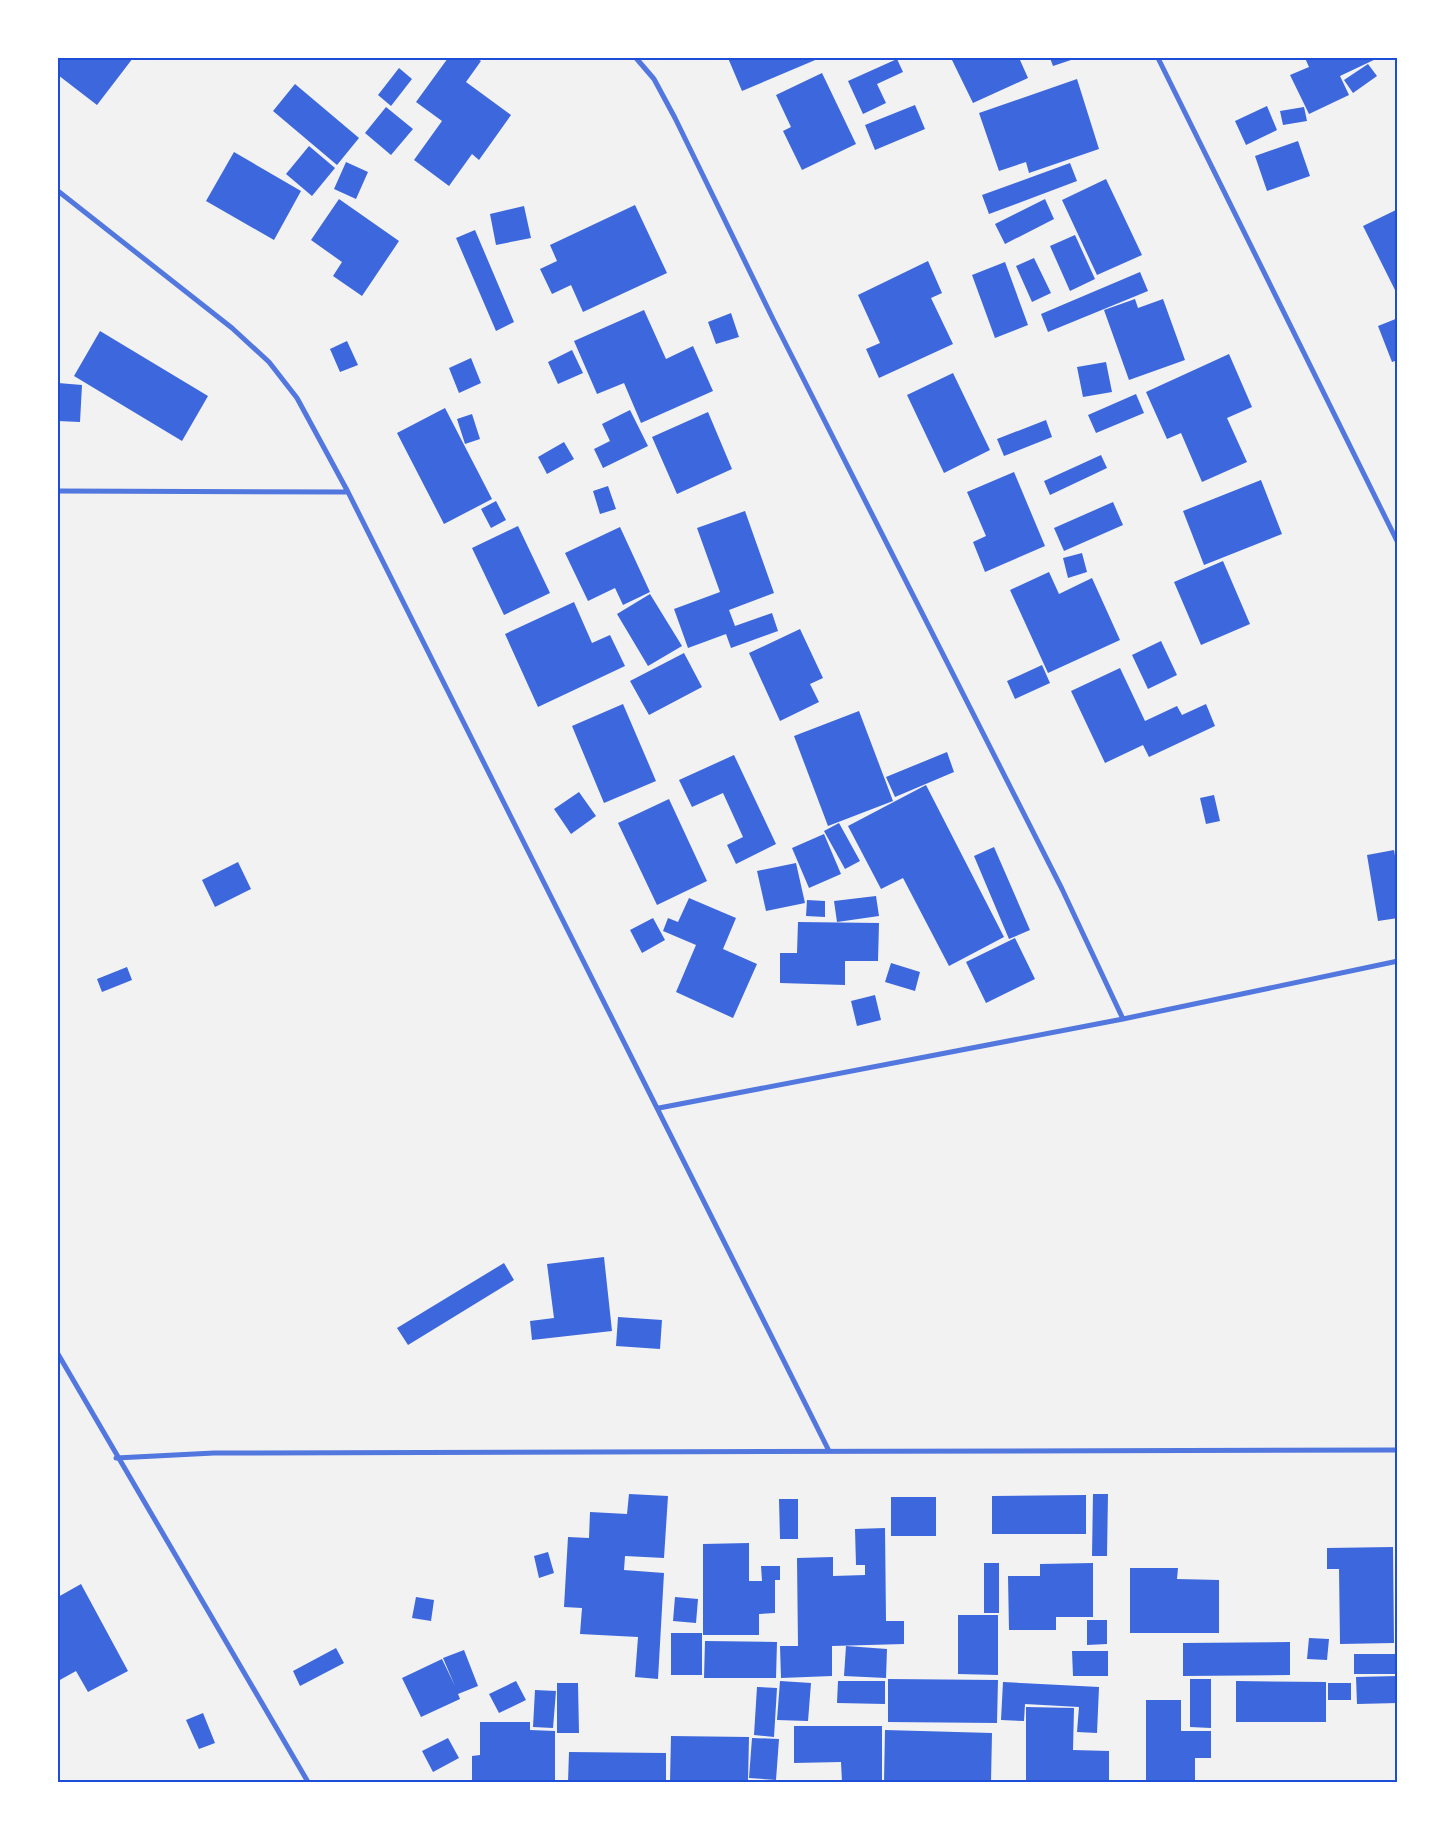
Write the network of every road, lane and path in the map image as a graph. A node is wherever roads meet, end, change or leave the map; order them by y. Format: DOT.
graph roads {
  1 [pos="636,58"];
  2 [pos="1158,58"];
  3 [pos="58,191"];
  4 [pos="58,490"];
  5 [pos="348,492"];
  6 [pos="1398,543"];
  7 [pos="1398,961"];
  8 [pos="1123,1019"];
  9 [pos="660,1108"];
  10 [pos="58,1354"];
  11 [pos="1398,1450"];
  12 [pos="830,1451"];
  13 [pos="116,1458"];
  14 [pos="308,1782"];
  1 -- 8 [label="street"];
  2 -- 6 [label="street"];
  3 -- 5 [label="street"];
  4 -- 5 [label="street"];
  5 -- 9 [label="street"];
  7 -- 8 [label="street"];
  8 -- 9 [label="street"];
  9 -- 12 [label="street"];
  10 -- 13 [label="street"];
  11 -- 12 [label="street"];
  12 -- 13 [label="street"];
  13 -- 14 [label="street"];
}
